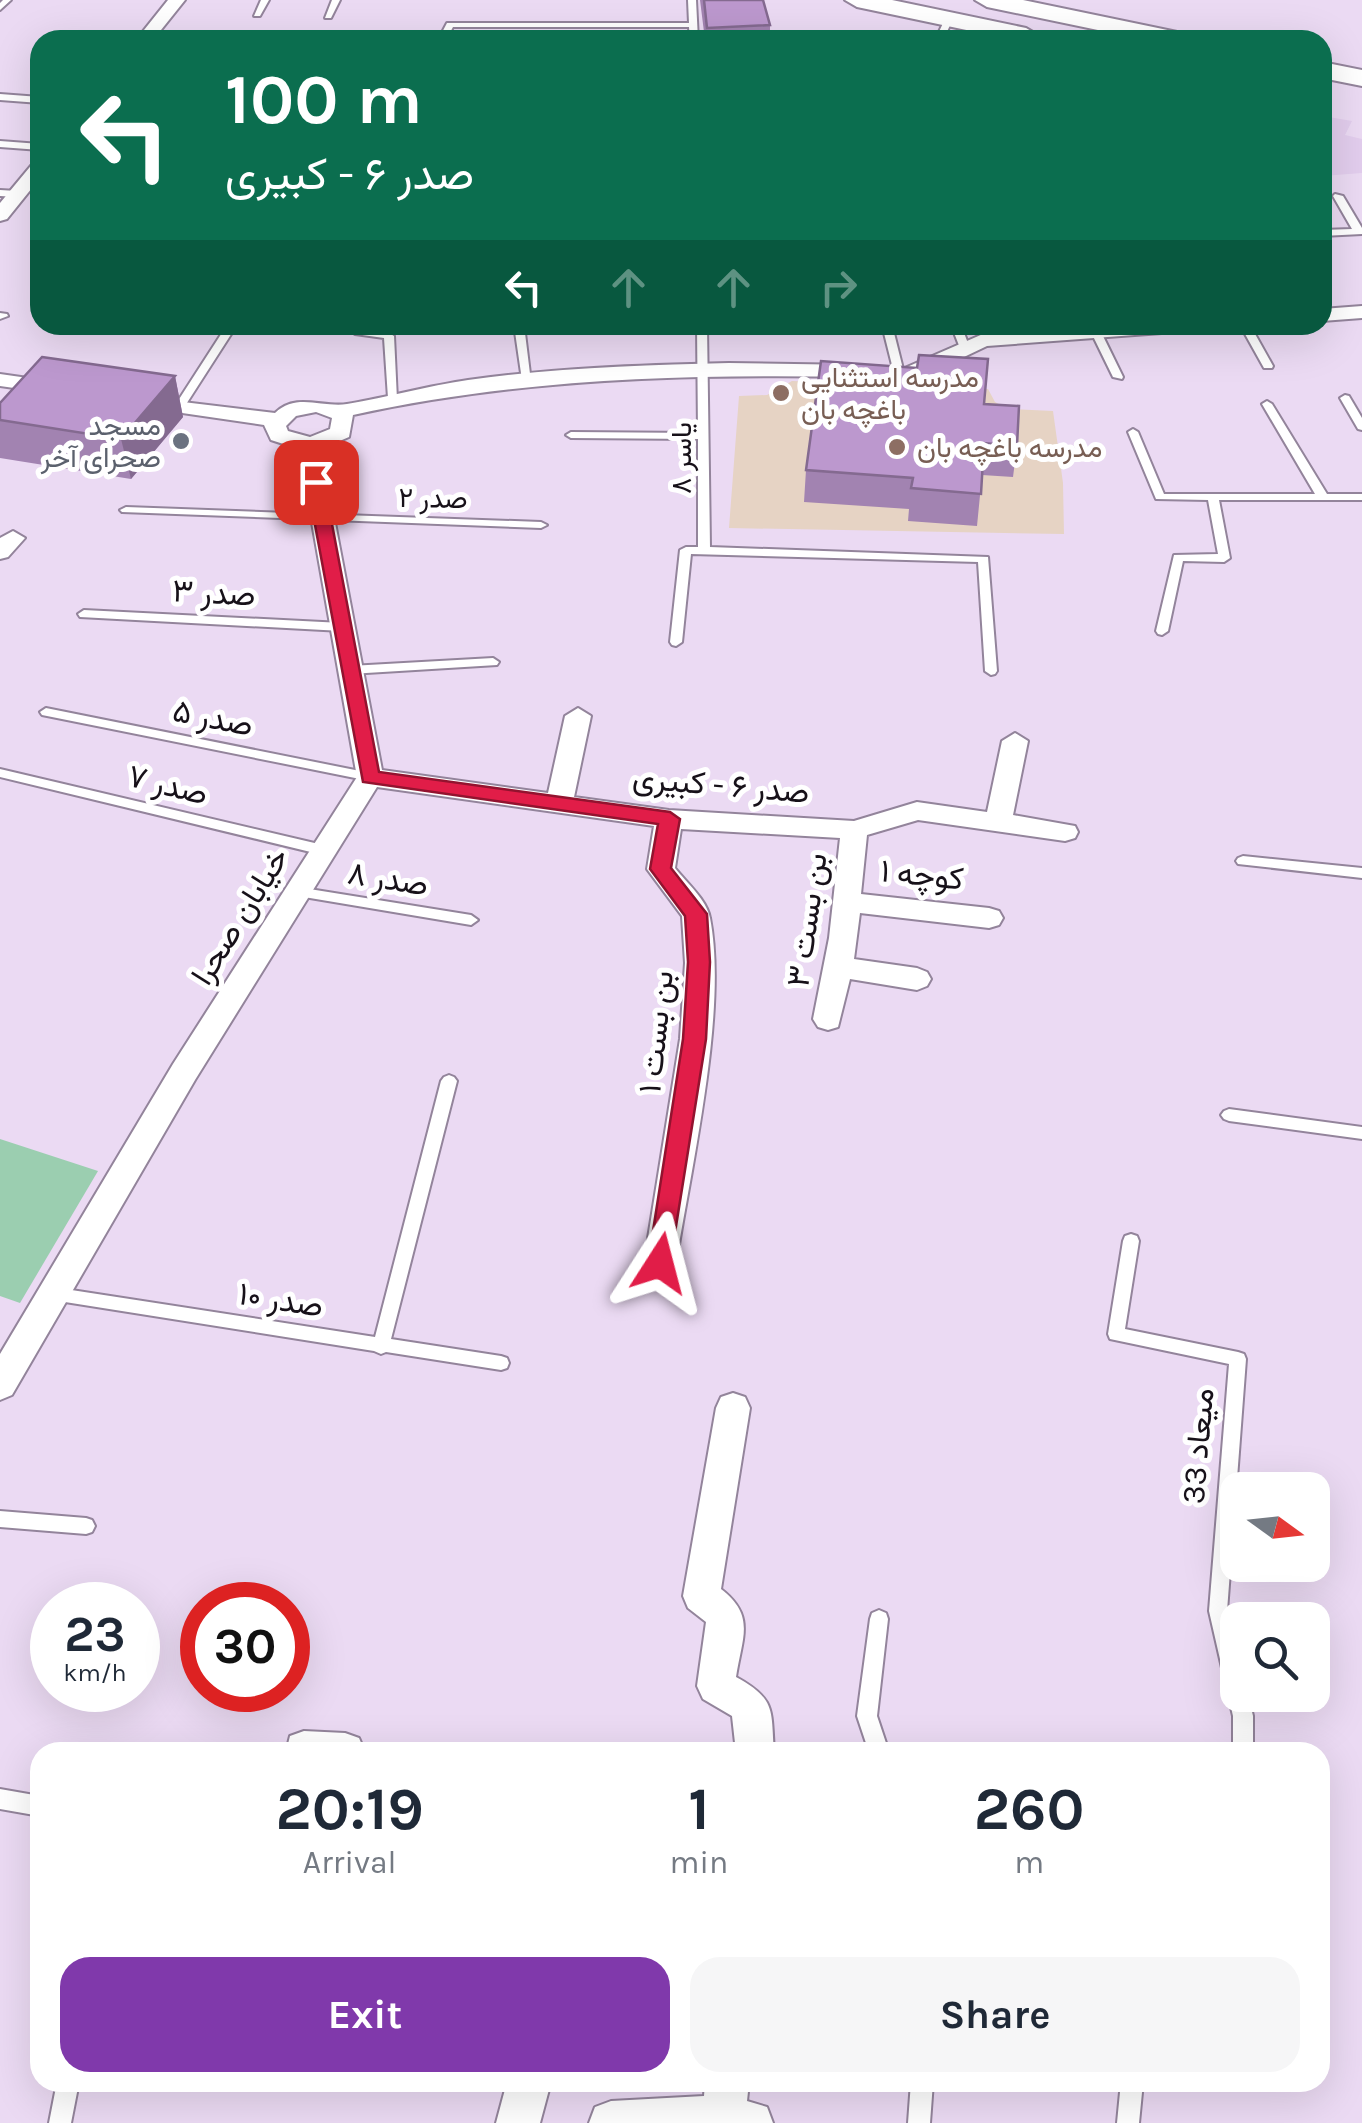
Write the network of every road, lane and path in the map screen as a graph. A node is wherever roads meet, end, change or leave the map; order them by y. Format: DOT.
graph roads {
  1 [pos="177,0"];
  2 [pos="265,0"];
  3 [pos="336,0"];
  4 [pos="692,0"];
  5 [pos="856,0"];
  6 [pos="987,0"];
  7 [pos="257,14"];
  8 [pos="328,16"];
  9 [pos="693,25"];
  10 [pos="152,30"];
  11 [pos="447,30"];
  12 [pos="693,30"];
  13 [pos="944,30"];
  14 [pos="1133,30"];
  15 [pos="1332,72"];
  16 [pos="1362,78"];
  17 [pos="0,97"];
  18 [pos="1332,98"];
  19 [pos="30,99"];
  20 [pos="1362,104"];
  21 [pos="0,144"];
  22 [pos="30,146"];
  23 [pos="25,182"];
  24 [pos="1338,196"];
  25 [pos="0,215"];
  26 [pos="1360,232"];
  27 [pos="1332,233"];
  28 [pos="1362,312"];
  29 [pos="1332,314"];
  30 [pos="226,335"];
  31 [pos="381,335"];
  32 [pos="520,335"];
  33 [pos="702,335"];
  34 [pos="889,335"];
  35 [pos="966,335"];
  36 [pos="999,335"];
  37 [pos="1097,335"];
  38 [pos="1251,335"];
  39 [pos="974,343"];
  40 [pos="704,366"];
  41 [pos="1268,366"];
  42 [pos="898,373"];
  43 [pos="1118,377"];
  44 [pos="0,380"];
  45 [pos="527,380"];
  46 [pos="85,392"];
  47 [pos="122,398"];
  48 [pos="393,398"];
  49 [pos="1345,398"];
  50 [pos="1267,404"];
  51 [pos="179,407"];
  52 [pos="339,412"];
  53 [pos="278,420"];
  54 [pos="1362,426"];
  55 [pos="1134,432"];
  56 [pos="571,435"];
  57 [pos="704,436"];
  58 [pos="309,444"];
  59 [pos="1213,497"];
  60 [pos="1323,497"];
  61 [pos="1362,497"];
  62 [pos="126,510"];
  63 [pos="323,520"];
  64 [pos="541,525"];
  65 [pos="704,550"];
  66 [pos="84,614"];
  67 [pos="342,627"];
  68 [pos="1162,631"];
  69 [pos="676,642"];
  70 [pos="493,662"];
  71 [pos="350,670"];
  72 [pos="992,671"];
  73 [pos="46,712"];
  74 [pos="578,716"];
  75 [pos="1015,741"];
  76 [pos="0,772"];
  77 [pos="370,777"];
  78 [pos="559,803"];
  79 [pos="670,819"];
  80 [pos="998,822"];
  81 [pos="854,830"];
  82 [pos="1065,832"];
  83 [pos="323,850"];
  84 [pos="1243,861"];
  85 [pos="1362,874"];
  86 [pos="297,892"];
  87 [pos="847,902"];
  88 [pos="989,918"];
  89 [pos="471,920"];
  90 [pos="836,966"];
  91 [pos="917,978"];
  92 [pos="828,1019"];
  93 [pos="449,1081"];
  94 [pos="1230,1115"];
  95 [pos="1362,1133"];
  96 [pos="1130,1241"];
  97 [pos="660,1263"];
  98 [pos="52,1294"];
  99 [pos="381,1346"];
  100 [pos="500,1363"];
  101 [pos="0,1385"];
  102 [pos="733,1408"];
  103 [pos="0,1518"];
  104 [pos="86,1526"];
  105 [pos="879,1619"];
  106 [pos="1220,1619"];
  107 [pos="1239,1712"];
  108 [pos="754,1742"];
  109 [pos="876,1742"];
  110 [pos="1242,1742"];
  111 [pos="0,1799"];
  112 [pos="30,1804"];
  113 [pos="66,2092"];
  114 [pos="526,2092"];
  115 [pos="921,2092"];
  116 [pos="1131,2092"];
  117 [pos="734,2108"];
  118 [pos="60,2123"];
  119 [pos="518,2123"];
  120 [pos="611,2123"];
  121 [pos="919,2123"];
  122 [pos="1128,2123"];
  1 -- 10 [label="street"];
  2 -- 7 [label="lane"];
  3 -- 8 [label="lane"];
  4 -- 9 [label="lane"];
  5 -- 13 [label="main road"];
  6 -- 14 [label="main road"];
  9 -- 11 [label="lane"];
  9 -- 12 [label="lane"];
  15 -- 16 [label="main road"];
  17 -- 19 [label="lane"];
  18 -- 20 [label="main road"];
  21 -- 22 [label="lane"];
  23 -- 25 [label="street"];
  24 -- 26 [label="lane"];
  26 -- 27 [label="lane"];
  28 -- 29 [label="street"];
  30 -- 51 [label="lane"];
  31 -- 48 [label="lane"];
  32 -- 45 [label="lane"];
  33 -- 40 [label="lane, یاسر ۸"];
  34 -- 42 [label="lane"];
  35 -- 39 [label="lane"];
  36 -- 39 [label="street"];
  37 -- 43 [label="lane"];
  38 -- 41 [label="lane"];
  39 -- 42 [label="street"];
  40 -- 42 [label="street"];
  40 -- 45 [label="street"];
  40 -- 57 [label="lane, یاسر ۸"];
  44 -- 46 [label="street"];
  45 -- 48 [label="street"];
  47 -- 51 [label="street"];
  48 -- 52 [label="street"];
  49 -- 54 [label="lane"];
  50 -- 60 [label="lane"];
  51 -- 53 [label="street"];
  52 -- 53 [label="street"];
  52 -- 58 [label="street"];
  53 -- 58 [label="street"];
  55 -- 59 [label="lane"];
  56 -- 57 [label="lane"];
  57 -- 65 [label="lane, یاسر ۸"];
  58 -- 63 [label="street"];
  59 -- 60 [label="lane"];
  59 -- 68 [label="lane"];
  60 -- 61 [label="lane"];
  62 -- 63 [label="lane, صدر ۲"];
  63 -- 64 [label="lane, صدر ۲"];
  63 -- 67 [label="street"];
  65 -- 69 [label="lane"];
  65 -- 72 [label="lane"];
  66 -- 67 [label="lane, صدر ۳"];
  67 -- 71 [label="street"];
  70 -- 71 [label="lane"];
  71 -- 77 [label="street"];
  73 -- 77 [label="lane, صدر ۵"];
  74 -- 78 [label="street"];
  75 -- 80 [label="street"];
  76 -- 83 [label="lane, صدر ۷"];
  77 -- 78 [label="street, صدر ۶ - کبیری"];
  77 -- 83 [label="street, خیابان صحرا"];
  78 -- 79 [label="street, صدر ۶ - کبیری"];
  79 -- 81 [label="street, صدر ۶ - کبیری"];
  79 -- 97 [label="street, بن بست ۱"];
  80 -- 81 [label="street, صدر ۶ - کبیری"];
  80 -- 82 [label="street, صدر ۶ - کبیری"];
  81 -- 87 [label="street, بن بست ۳"];
  83 -- 86 [label="street, خیابان صحرا"];
  84 -- 85 [label="lane"];
  86 -- 89 [label="lane, صدر ۸"];
  86 -- 98 [label="street, خیابان صحرا"];
  87 -- 88 [label="street, کوچه ۱"];
  87 -- 90 [label="street, بن بست ۳"];
  90 -- 91 [label="street"];
  90 -- 92 [label="street, بن بست ۳"];
  93 -- 99 [label="lane"];
  94 -- 95 [label="lane"];
  96 -- 106 [label="lane, میعاد 33"];
  98 -- 99 [label="lane, صدر ۱۰"];
  98 -- 101 [label="street, خیابان صحرا"];
  99 -- 100 [label="lane, صدر ۱۰"];
  102 -- 108 [label="street"];
  103 -- 104 [label="lane"];
  105 -- 109 [label="lane"];
  107 -- 110 [label="lane, میعاد 33"];
  111 -- 112 [label="lane"];
  113 -- 118 [label="lane"];
  114 -- 119 [label="street"];
  115 -- 121 [label="lane"];
  116 -- 122 [label="lane"];
  117 -- 120 [label="street"];
}
